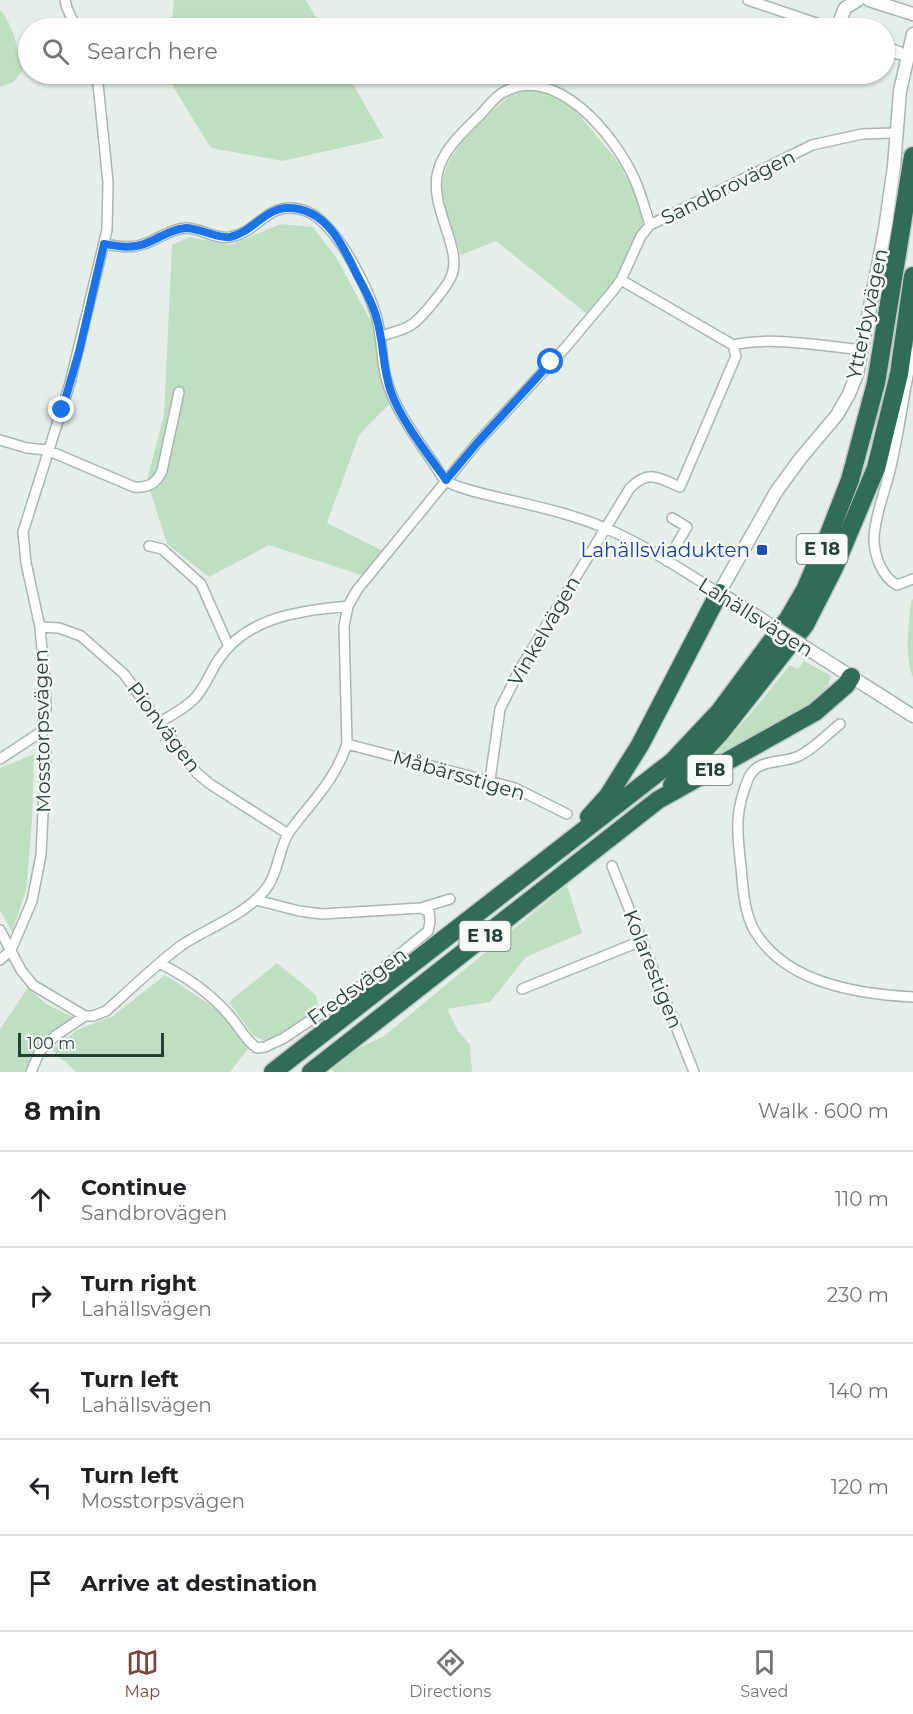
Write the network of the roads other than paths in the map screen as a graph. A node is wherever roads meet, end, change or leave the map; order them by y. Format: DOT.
graph roads {
  1 [pos="66,0"];
  2 [pos="748,0"];
  3 [pos="858,0"];
  4 [pos="869,0"];
  5 [pos="913,14"];
  6 [pos="72,18"];
  7 [pos="801,18"];
  8 [pos="841,18"];
  9 [pos="913,34"];
  10 [pos="895,52"];
  11 [pos="899,53"];
  12 [pos="98,84"];
  13 [pos="895,133"];
  14 [pos="913,156"];
  15 [pos="650,225"];
  16 [pos="104,244"];
  17 [pos="913,276"];
  18 [pos="621,280"];
  19 [pos="381,336"];
  20 [pos="733,345"];
  21 [pos="862,350"];
  22 [pos="913,352"];
  23 [pos="179,392"];
  24 [pos="0,440"];
  25 [pos="47,450"];
  26 [pos="446,480"];
  27 [pos="672,518"];
  28 [pos="605,528"];
  29 [pos="149,546"];
  30 [pos="667,561"];
  31 [pos="913,579"];
  32 [pos="719,593"];
  33 [pos="348,606"];
  34 [pos="40,627"];
  35 [pos="228,647"];
  36 [pos="851,677"];
  37 [pos="913,716"];
  38 [pos="160,722"];
  39 [pos="840,724"];
  40 [pos="41,732"];
  41 [pos="347,744"];
  42 [pos="0,759"];
  43 [pos="490,780"];
  44 [pos="658,800"];
  45 [pos="567,814"];
  46 [pos="288,834"];
  47 [pos="561,850"];
  48 [pos="612,866"];
  49 [pos="450,899"];
  50 [pos="256,900"];
  51 [pos="421,908"];
  52 [pos="0,930"];
  53 [pos="641,941"];
  54 [pos="11,950"];
  55 [pos="0,960"];
  56 [pos="161,964"];
  57 [pos="522,989"];
  58 [pos="913,997"];
  59 [pos="85,1016"];
  60 [pos="31,1072"];
  61 [pos="273,1072"];
  62 [pos="311,1072"];
  63 [pos="694,1072"];
  1 -- 6 [label="street"];
  2 -- 7 [label="street"];
  3 -- 8 [label="street"];
  4 -- 5 [label="street"];
  9 -- 13 [label="street, Ytterbyvägen"];
  10 -- 11 [label="street"];
  12 -- 16 [label="street, Mosstorpsvägen"];
  13 -- 15 [label="street, Sandbrovägen"];
  13 -- 21 [label="street, Ytterbyvägen"];
  14 -- 47 [label="highway, E 18"];
  15 -- 18 [label="street, Sandbrovägen"];
  15 -- 19 [label="street"];
  16 -- 19 [label="street"];
  16 -- 25 [label="street, Mosstorpsvägen"];
  17 -- 44 [label="highway, E 18"];
  18 -- 20 [label="street"];
  18 -- 26 [label="street, Sandbrovägen"];
  19 -- 26 [label="street"];
  20 -- 21 [label="street"];
  20 -- 28 [label="street, Vinkelvägen"];
  21 -- 32 [label="street, Ytterbyvägen"];
  22 -- 31 [label="street"];
  23 -- 25 [label="street"];
  24 -- 25 [label="street"];
  25 -- 34 [label="street, Mosstorpsvägen"];
  26 -- 28 [label="street, Lahällsvägen"];
  26 -- 33 [label="street, Sandbrovägen"];
  27 -- 30 [label="street"];
  28 -- 30 [label="street, Lahällsvägen"];
  28 -- 43 [label="street, Vinkelvägen"];
  29 -- 35 [label="street"];
  30 -- 32 [label="street, Lahällsvägen"];
  32 -- 36 [label="street, Lahällsvägen, bridge"];
  32 -- 47 [label="highway, E 18"];
  33 -- 35 [label="street"];
  33 -- 41 [label="street, Sandbrovägen"];
  34 -- 38 [label="street, Pionvägen"];
  34 -- 40 [label="street, Mosstorpsvägen"];
  35 -- 38 [label="street"];
  36 -- 37 [label="street, Lahällsvägen"];
  36 -- 44 [label="highway, E18"];
  38 -- 46 [label="street, Pionvägen"];
  39 -- 58 [label="street"];
  40 -- 42 [label="street"];
  40 -- 54 [label="street, Mosstorpsvägen"];
  41 -- 43 [label="street, Måbärsstigen"];
  41 -- 46 [label="street, Sandbrovägen"];
  43 -- 45 [label="street, Måbärsstigen"];
  44 -- 62 [label="highway, E 18"];
  46 -- 50 [label="street, Sandbrovägen"];
  47 -- 61 [label="highway, E 18"];
  48 -- 53 [label="street, Kolarestigen"];
  49 -- 51 [label="street"];
  50 -- 51 [label="street"];
  50 -- 56 [label="street, Sandbrovägen"];
  51 -- 56 [label="street, Fredsvägen"];
  52 -- 54 [label="street"];
  53 -- 57 [label="street"];
  53 -- 63 [label="street, Kolarestigen"];
  54 -- 55 [label="street, Mosstorpsvägen"];
  54 -- 59 [label="street"];
  56 -- 59 [label="street, Sandbrovägen"];
  59 -- 60 [label="street, Sandbrovägen"];
}
